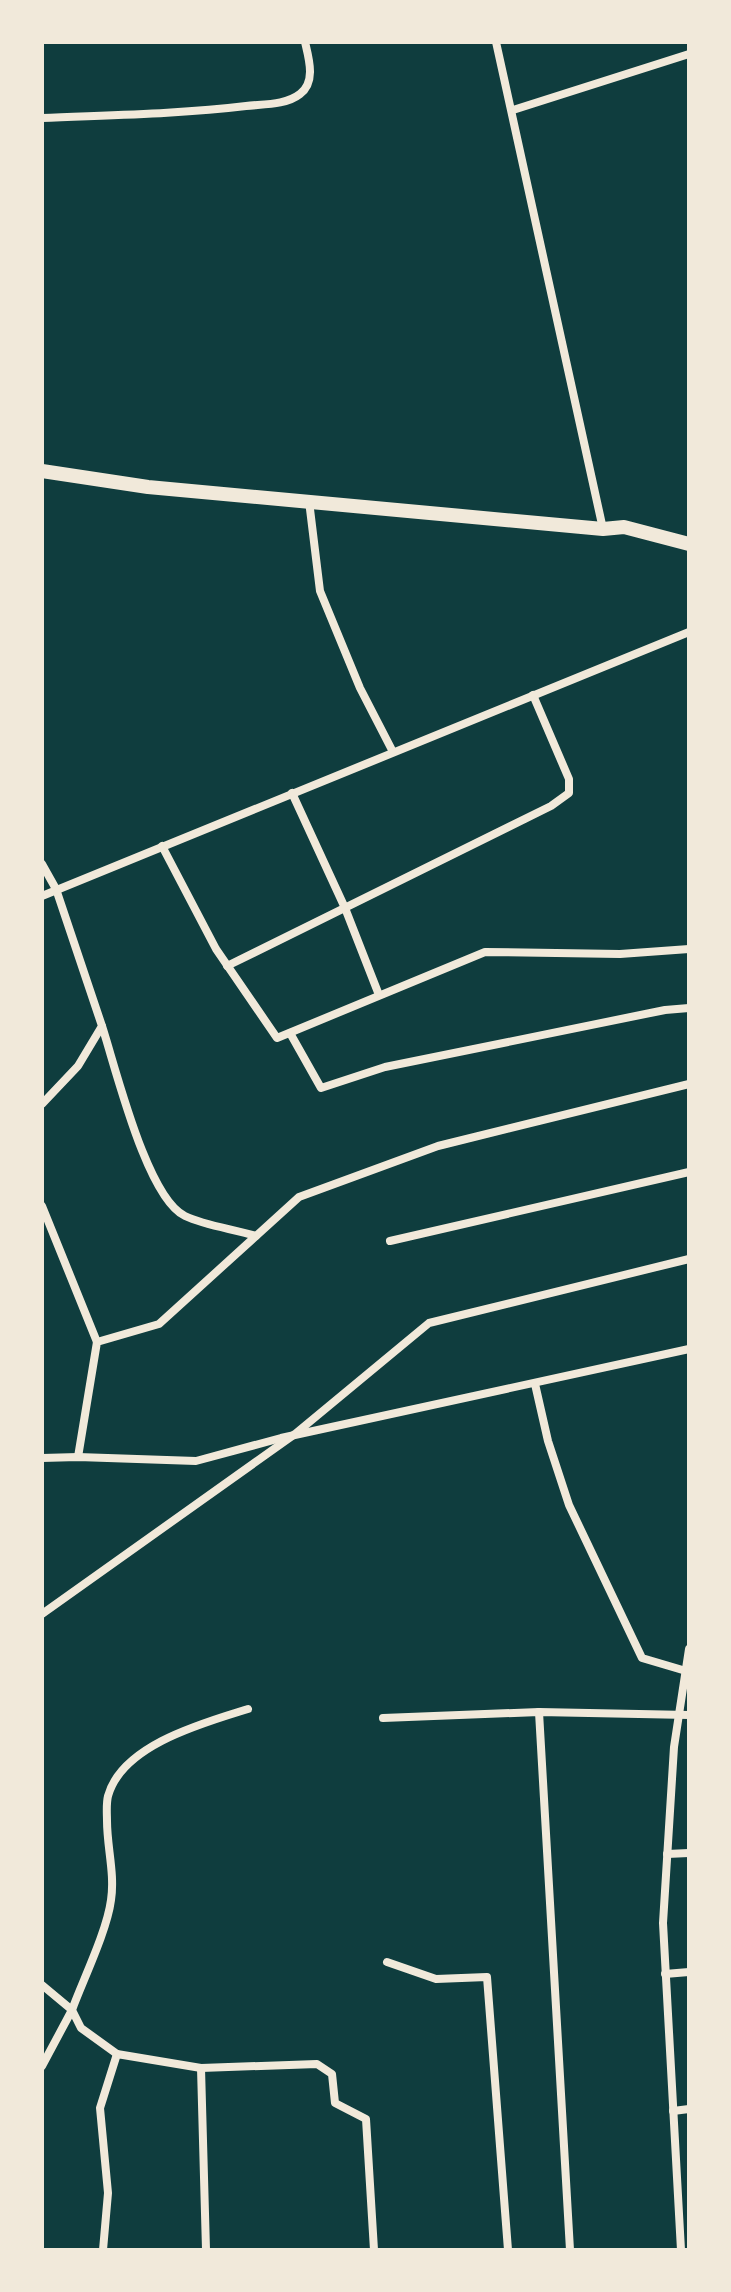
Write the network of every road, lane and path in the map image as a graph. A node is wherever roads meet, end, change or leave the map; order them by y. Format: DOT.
graph roads {
  1 [pos="305,42"];
  2 [pos="496,42"];
  3 [pos="689,54"];
  4 [pos="513,110"];
  5 [pos="42,118"];
  6 [pos="42,471"];
  7 [pos="309,501"];
  8 [pos="603,529"];
  9 [pos="689,544"];
  10 [pos="689,632"];
  11 [pos="533,695"];
  12 [pos="393,752"];
  13 [pos="292,793"];
  14 [pos="162,846"];
  15 [pos="42,864"];
  16 [pos="56,889"];
  17 [pos="42,896"];
  18 [pos="345,908"];
  19 [pos="689,949"];
  20 [pos="227,966"];
  21 [pos="379,995"];
  22 [pos="689,1008"];
  23 [pos="102,1026"];
  24 [pos="290,1033"];
  25 [pos="689,1084"];
  26 [pos="42,1104"];
  27 [pos="689,1172"];
  28 [pos="42,1206"];
  29 [pos="256,1236"];
  30 [pos="390,1241"];
  31 [pos="689,1259"];
  32 [pos="97,1342"];
  33 [pos="689,1349"];
  34 [pos="535,1384"];
  35 [pos="295,1434"];
  36 [pos="78,1457"];
  37 [pos="42,1458"];
  38 [pos="42,1614"];
  39 [pos="689,1649"];
  40 [pos="686,1671"];
  41 [pos="248,1709"];
  42 [pos="539,1712"];
  43 [pos="684,1714"];
  44 [pos="383,1718"];
  45 [pos="689,1853"];
  46 [pos="667,1854"];
  47 [pos="387,1962"];
  48 [pos="689,1972"];
  49 [pos="665,1974"];
  50 [pos="42,1985"];
  51 [pos="72,2010"];
  52 [pos="117,2054"];
  53 [pos="42,2066"];
  54 [pos="201,2068"];
  55 [pos="689,2109"];
  56 [pos="673,2111"];
  57 [pos="103,2250"];
  58 [pos="206,2250"];
  59 [pos="374,2250"];
  60 [pos="508,2250"];
  61 [pos="570,2250"];
  62 [pos="681,2250"];
  1 -- 5 [label="street"];
  2 -- 4 [label="street"];
  3 -- 4 [label="street"];
  4 -- 8 [label="street"];
  6 -- 7 [label="street"];
  7 -- 8 [label="street"];
  7 -- 12 [label="street"];
  8 -- 9 [label="street"];
  10 -- 11 [label="street"];
  11 -- 12 [label="street"];
  11 -- 18 [label="street"];
  12 -- 13 [label="street"];
  13 -- 14 [label="street"];
  13 -- 18 [label="street"];
  14 -- 16 [label="street"];
  14 -- 20 [label="street"];
  15 -- 16 [label="street"];
  16 -- 17 [label="street"];
  16 -- 23 [label="street"];
  18 -- 20 [label="street"];
  18 -- 21 [label="street"];
  19 -- 21 [label="street"];
  20 -- 24 [label="street"];
  21 -- 24 [label="street"];
  22 -- 24 [label="street"];
  23 -- 26 [label="street"];
  23 -- 29 [label="street"];
  25 -- 29 [label="street"];
  27 -- 30 [label="street"];
  28 -- 32 [label="street"];
  29 -- 32 [label="street"];
  31 -- 35 [label="street"];
  32 -- 36 [label="street"];
  33 -- 34 [label="street"];
  34 -- 35 [label="street"];
  34 -- 40 [label="street"];
  35 -- 36 [label="street"];
  35 -- 38 [label="street"];
  36 -- 37 [label="street"];
  39 -- 40 [label="street"];
  40 -- 43 [label="street"];
  41 -- 51 [label="street"];
  42 -- 43 [label="street"];
  42 -- 44 [label="street"];
  42 -- 61 [label="street"];
  43 -- 46 [label="street"];
  45 -- 46 [label="street"];
  46 -- 49 [label="street"];
  47 -- 60 [label="street"];
  48 -- 49 [label="street"];
  49 -- 56 [label="street"];
  50 -- 51 [label="street"];
  51 -- 52 [label="street"];
  51 -- 53 [label="street"];
  52 -- 54 [label="street"];
  52 -- 57 [label="street"];
  54 -- 58 [label="street"];
  54 -- 59 [label="street"];
  55 -- 56 [label="street"];
  56 -- 62 [label="street"];
}
